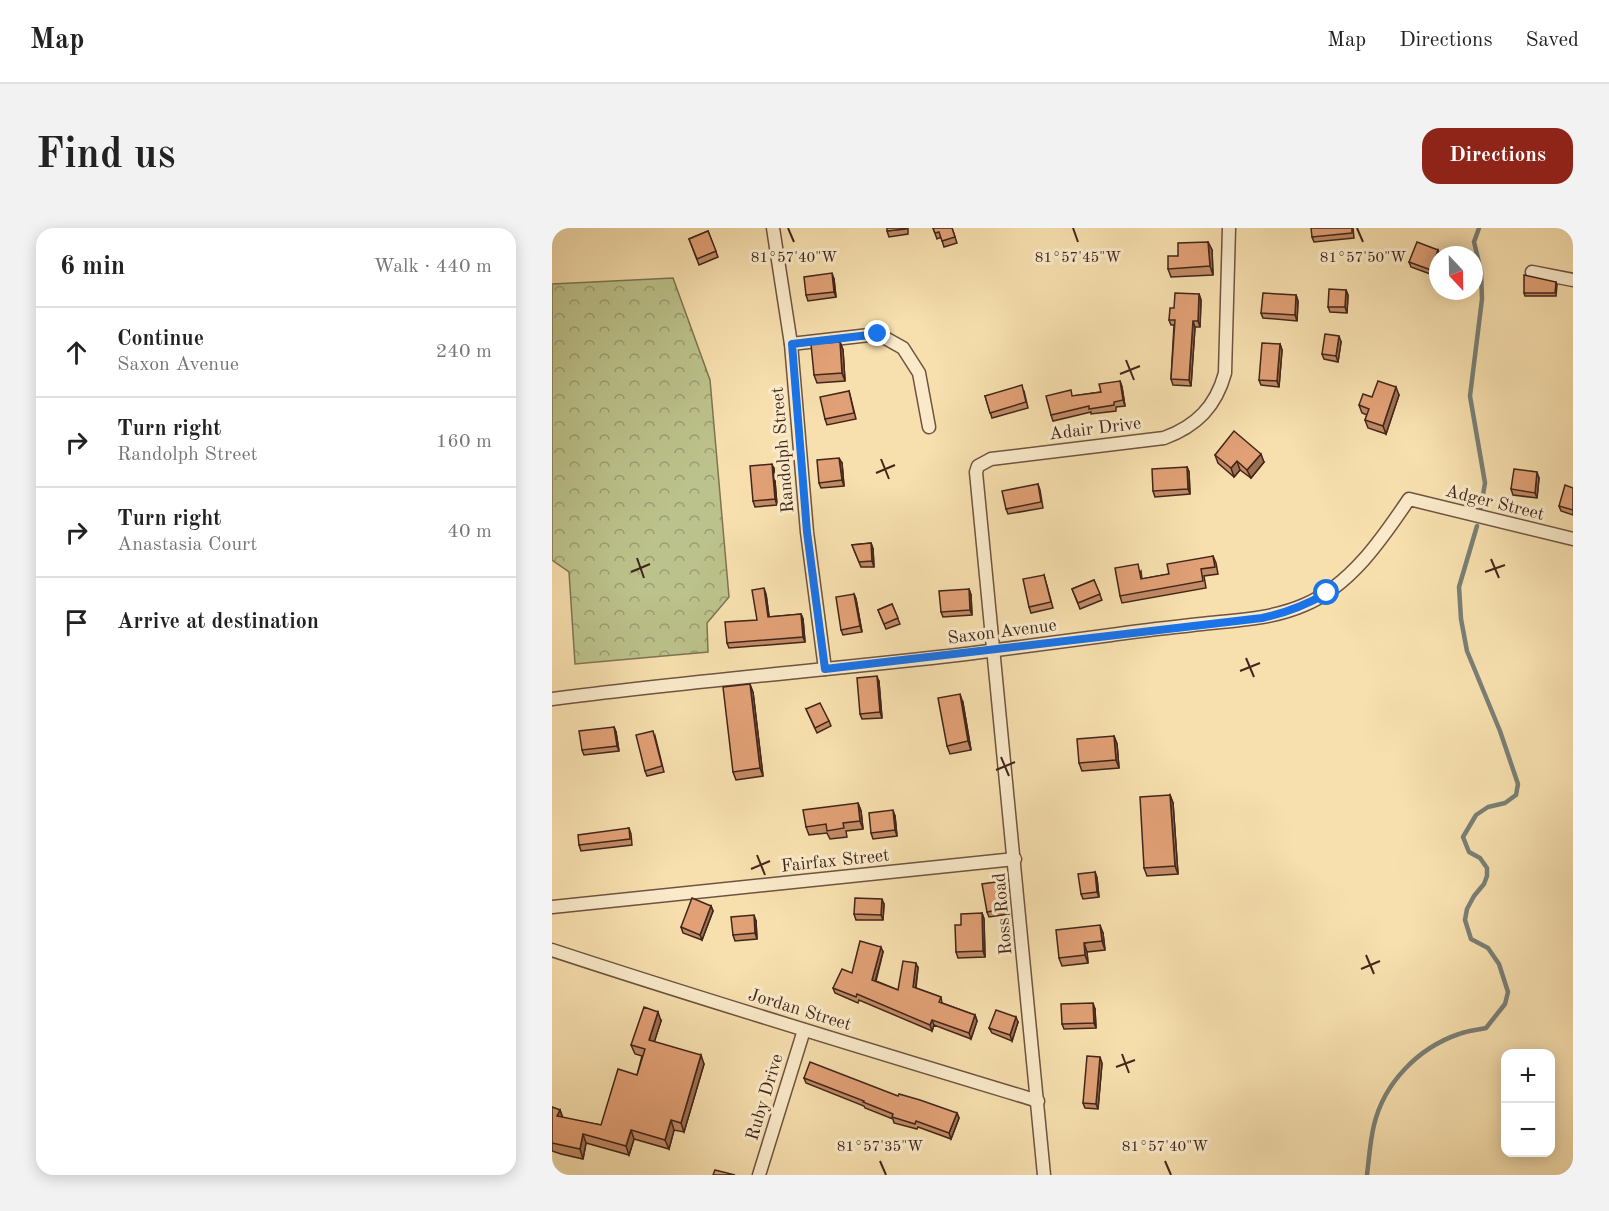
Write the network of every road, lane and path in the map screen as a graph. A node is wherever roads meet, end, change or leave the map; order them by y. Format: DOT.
graph roads {
  1 [pos="773,228"];
  2 [pos="1229,228"];
  3 [pos="1532,272"];
  4 [pos="1573,280"];
  5 [pos="792,344"];
  6 [pos="929,428"];
  7 [pos="1409,500"];
  8 [pos="1573,539"];
  9 [pos="993,650"];
  10 [pos="825,669"];
  11 [pos="552,699"];
  12 [pos="1015,859"];
  13 [pos="552,907"];
  14 [pos="552,950"];
  15 [pos="804,1030"];
  16 [pos="1038,1101"];
  17 [pos="759,1175"];
  18 [pos="1044,1175"];
  1 -- 5 [label="street, Randolph Street"];
  2 -- 9 [label="street, Adair Drive"];
  3 -- 4 [label="street"];
  5 -- 6 [label="street"];
  5 -- 10 [label="street, Randolph Street"];
  7 -- 8 [label="street, Adger Street"];
  7 -- 9 [label="street, Saxon Avenue"];
  9 -- 10 [label="street, Saxon Avenue"];
  9 -- 12 [label="street, Ross Road"];
  10 -- 11 [label="street, Saxon Avenue"];
  12 -- 13 [label="street, Fairfax Street"];
  12 -- 16 [label="street, Ross Road"];
  14 -- 15 [label="street, Jordan Street"];
  15 -- 16 [label="street, Jordan Street"];
  15 -- 17 [label="street, Ruby Drive"];
  16 -- 18 [label="street, Ross Road"];
}
